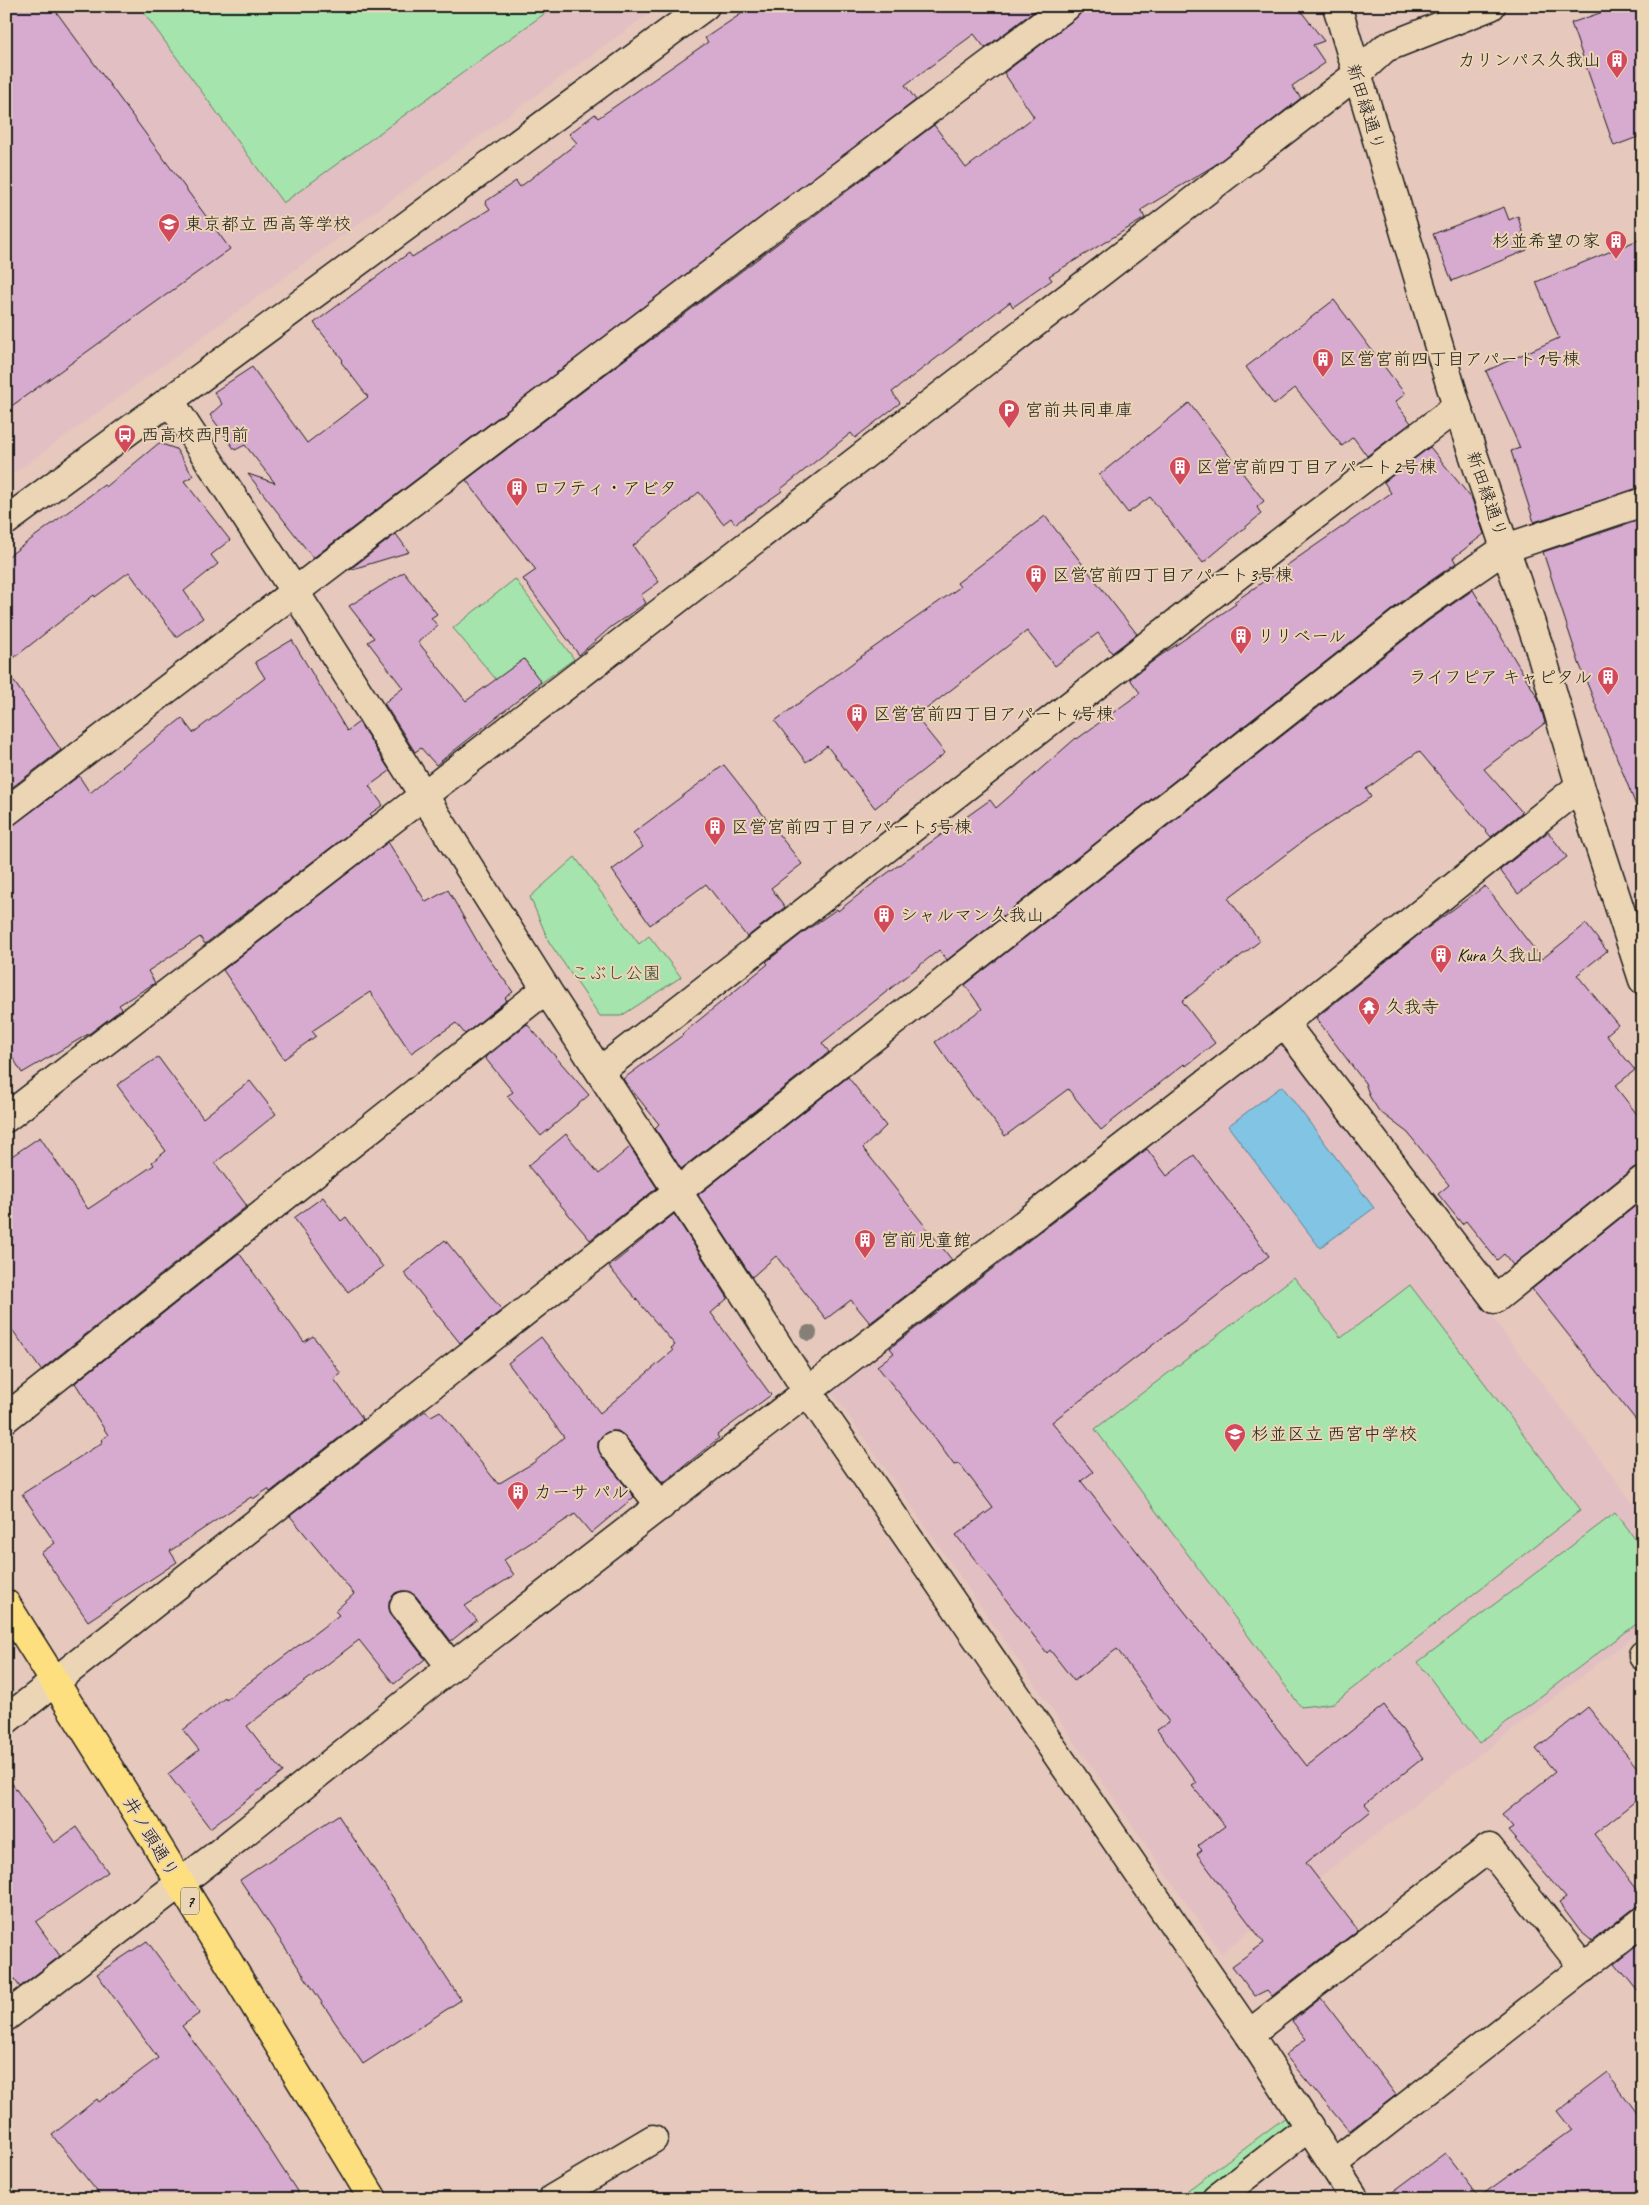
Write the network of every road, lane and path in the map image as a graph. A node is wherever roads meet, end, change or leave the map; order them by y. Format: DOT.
graph roads {
  1 [pos="705,6"];
  2 [pos="1067,6"];
  3 [pos="1337,6"];
  4 [pos="1491,6"];
  5 [pos="1356,75"];
  6 [pos="170,401"];
  7 [pos="1457,407"];
  8 [pos="1643,502"];
  9 [pos="6,521"];
  10 [pos="1506,548"];
  11 [pos="295,592"];
  12 [pos="1580,786"];
  13 [pos="422,795"];
  14 [pos="6,812"];
  15 [pos="1643,980"];
  16 [pos="546,989"];
  17 [pos="1284,1023"];
  18 [pos="600,1071"];
  19 [pos="6,1118"];
  20 [pos="1643,1180"];
  21 [pos="678,1192"];
  22 [pos="808,1392"];
  23 [pos="6,1418"];
  24 [pos="613,1446"];
  25 [pos="661,1506"];
  26 [pos="6,1604"];
  27 [pos="404,1606"];
  28 [pos="451,1667"];
  29 [pos="56,1683"];
  30 [pos="6,1720"];
  31 [pos="179,1884"];
  32 [pos="1643,1921"];
  33 [pos="1584,1968"];
  34 [pos="6,2018"];
  35 [pos="1249,2034"];
  36 [pos="1310,2126"];
  37 [pos="653,2139"];
  38 [pos="1334,2163"];
  39 [pos="372,2198"];
  40 [pos="552,2199"];
  41 [pos="1216,2199"];
  42 [pos="1356,2199"];
  1 -- 6 [label="street"];
  2 -- 11 [label="street"];
  3 -- 5 [label="street, 新田縁通り"];
  4 -- 5 [label="street"];
  5 -- 7 [label="street, 新田縁通り"];
  5 -- 13 [label="street"];
  6 -- 9 [label="street"];
  6 -- 11 [label="street"];
  7 -- 10 [label="street, 新田縁通り"];
  7 -- 18 [label="street"];
  8 -- 10 [label="street"];
  10 -- 12 [label="street, 新田縁通り"];
  10 -- 21 [label="street"];
  11 -- 13 [label="street"];
  11 -- 14 [label="street"];
  12 -- 15 [label="street, 新田縁通り"];
  12 -- 17 [label="street"];
  13 -- 16 [label="street"];
  13 -- 19 [label="street"];
  16 -- 18 [label="street"];
  16 -- 23 [label="street"];
  17 -- 20 [label="street"];
  17 -- 22 [label="street"];
  18 -- 21 [label="street"];
  21 -- 22 [label="street"];
  21 -- 29 [label="street"];
  22 -- 25 [label="street"];
  22 -- 35 [label="street"];
  24 -- 25 [label="street"];
  25 -- 28 [label="street"];
  26 -- 29 [label="main road, 井ノ頭通り / 7"];
  27 -- 28 [label="street"];
  28 -- 31 [label="street"];
  29 -- 30 [label="street"];
  29 -- 31 [label="main road, 井ノ頭通り / 7"];
  31 -- 34 [label="street"];
  31 -- 39 [label="main road, 井ノ頭通り / 7"];
  32 -- 33 [label="street"];
  33 -- 35 [label="street"];
  33 -- 38 [label="street"];
  35 -- 36 [label="street"];
  36 -- 38 [label="street"];
  36 -- 41 [label="street"];
  37 -- 40 [label="street"];
  38 -- 42 [label="street"];
}
